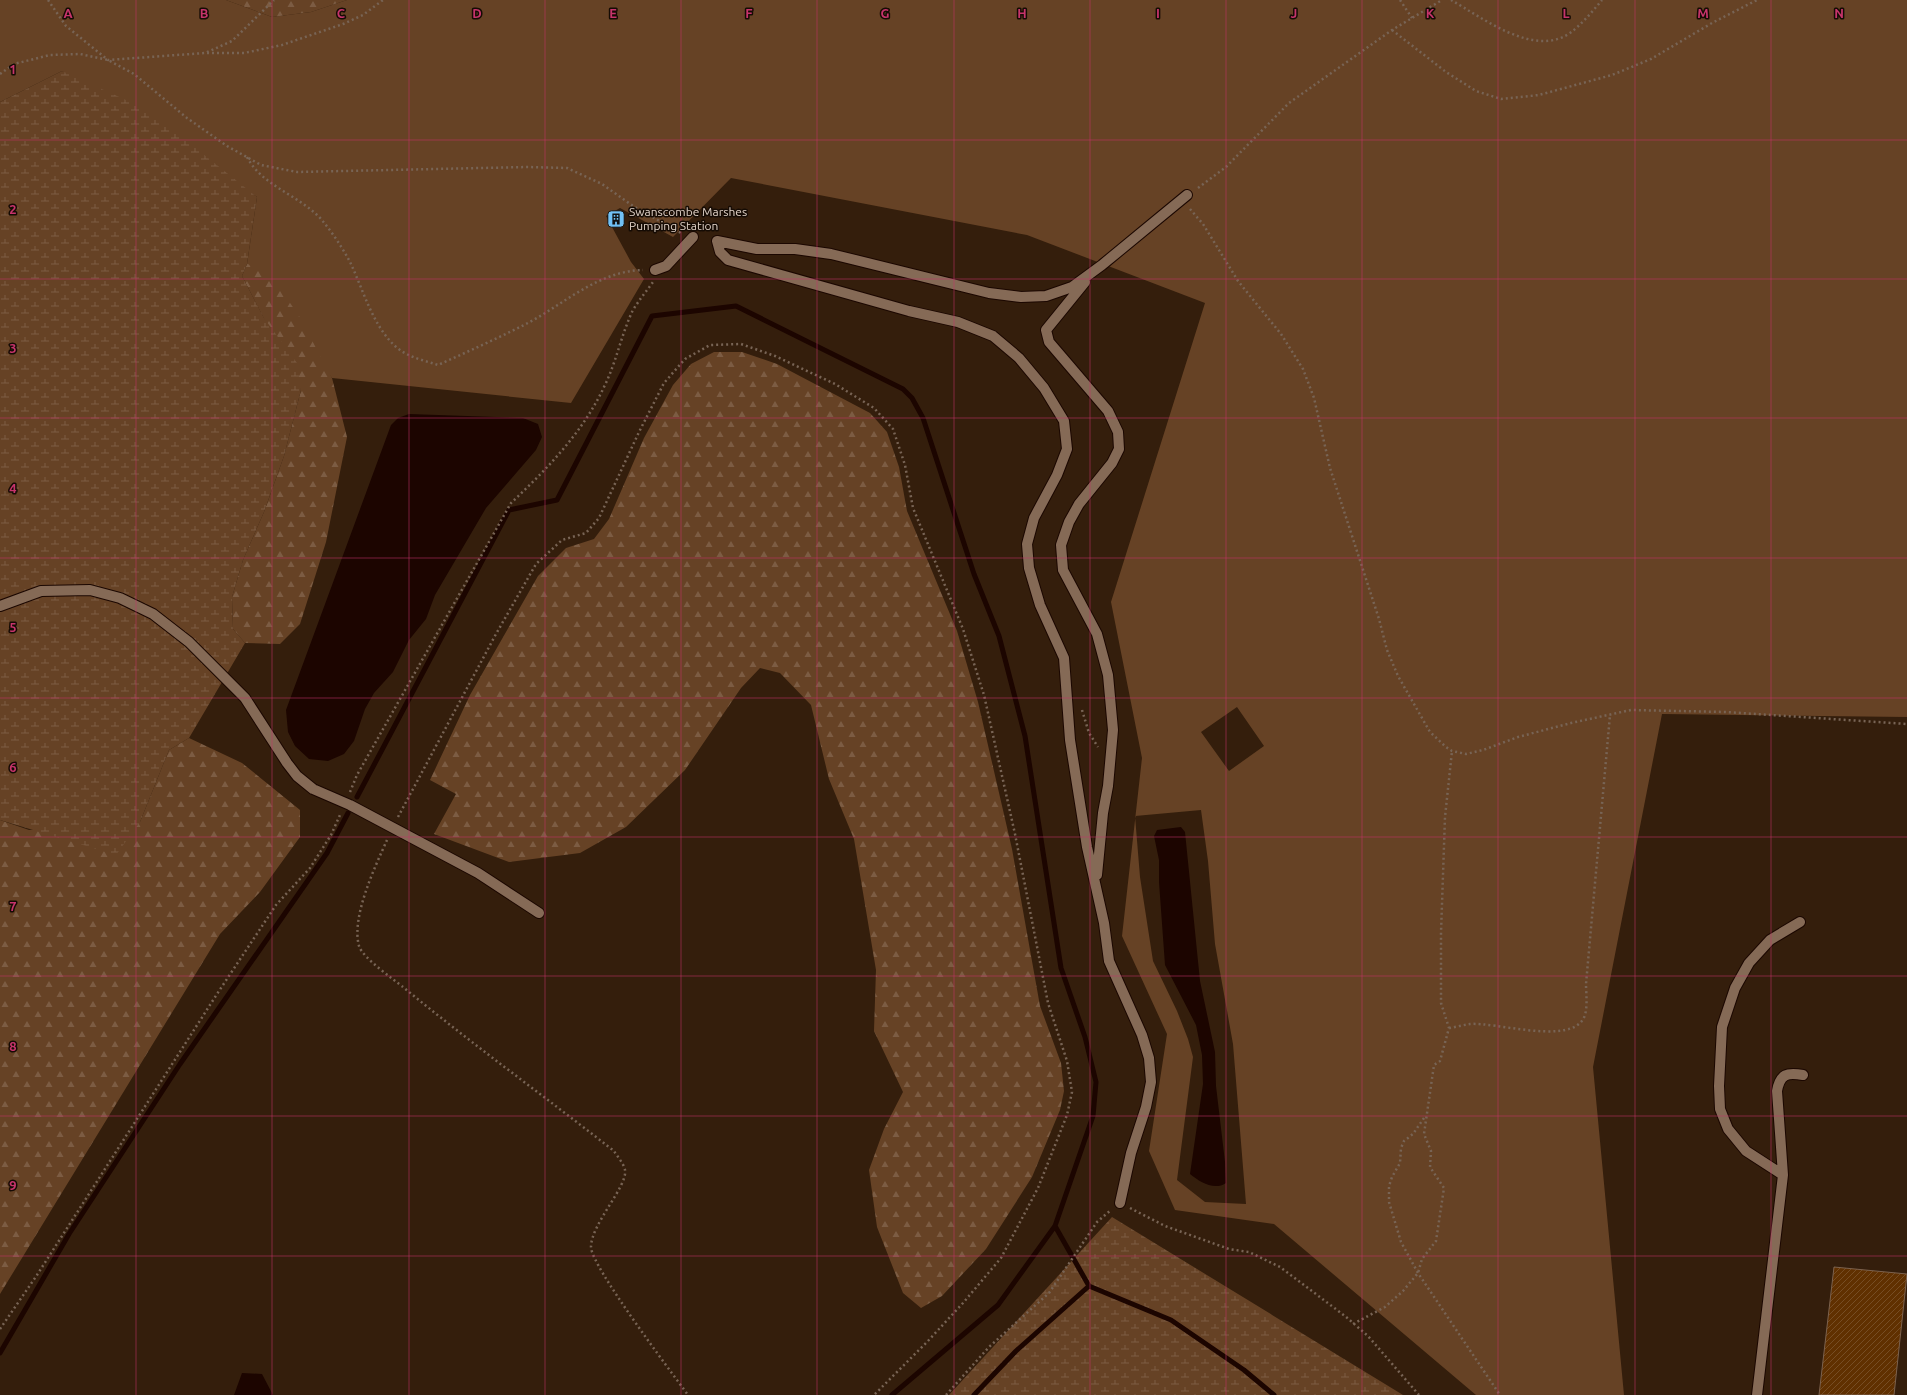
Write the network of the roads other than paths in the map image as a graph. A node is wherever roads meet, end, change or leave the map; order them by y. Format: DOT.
graph roads {
  1 [pos="1188,195"];
  2 [pos="693,237"];
  3 [pos="655,270"];
  4 [pos="1093,272"];
  5 [pos="0,606"];
  6 [pos="1096,889"];
  7 [pos="539,913"];
  8 [pos="1800,922"];
  9 [pos="1803,1075"];
  10 [pos="1783,1175"];
  11 [pos="1120,1203"];
  12 [pos="1757,1395"];
  1 -- 4 [label="street"];
  2 -- 3 [label="street"];
  4 -- 6 [label="street"];
  4 -- 6 [label="street"];
  5 -- 7 [label="street"];
  6 -- 11 [label="street"];
  8 -- 10 [label="street"];
  9 -- 10 [label="street"];
  10 -- 12 [label="street"];
}
